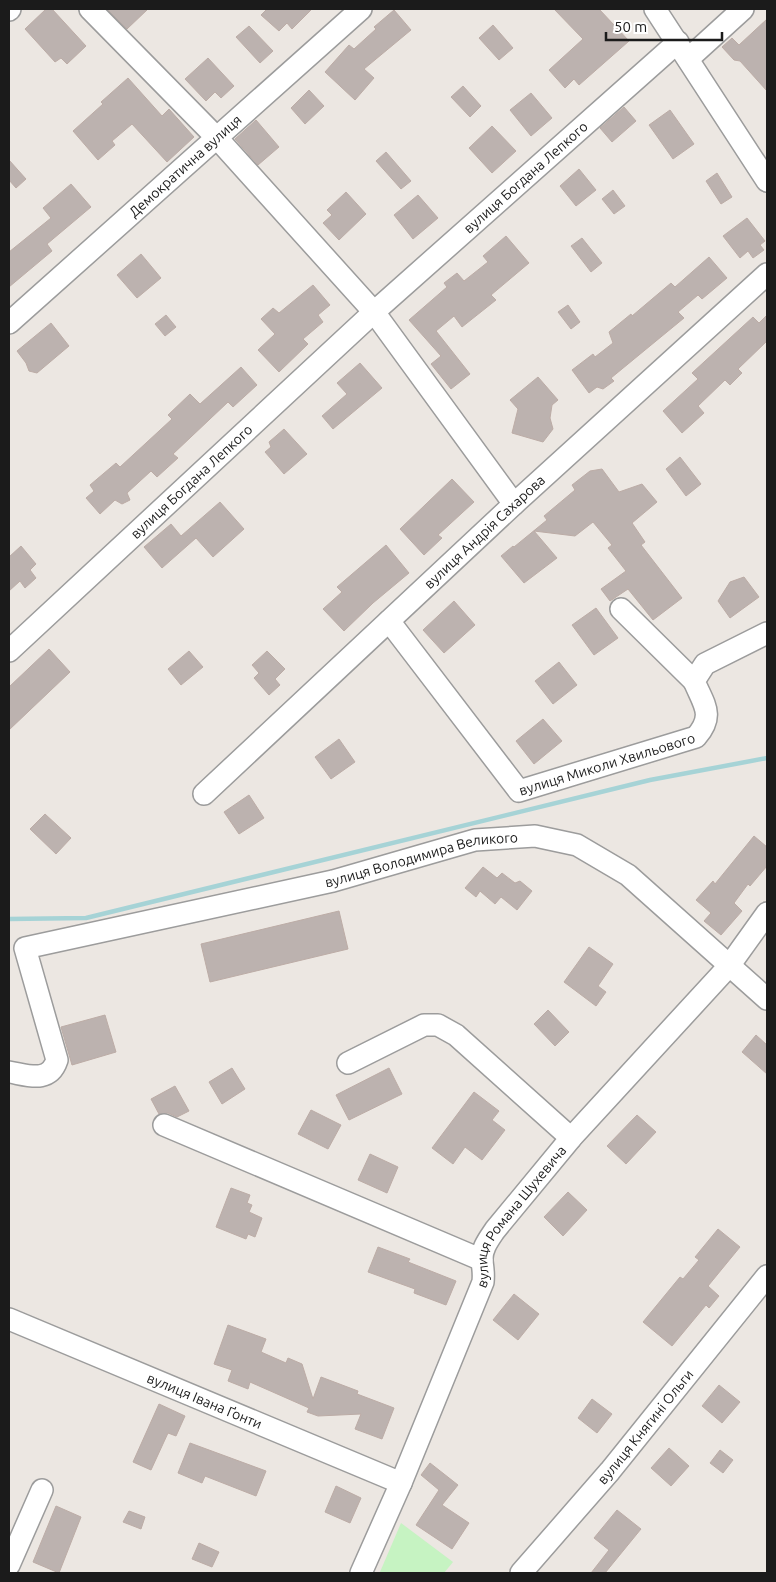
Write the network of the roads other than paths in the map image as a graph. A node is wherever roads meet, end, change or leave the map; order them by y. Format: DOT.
graph roads {
  1 [pos="90,9"];
  2 [pos="361,9"];
  3 [pos="655,9"];
  4 [pos="743,9"];
  5 [pos="683,51"];
  6 [pos="216,138"];
  7 [pos="767,181"];
  8 [pos="767,274"];
  9 [pos="374,312"];
  10 [pos="9,323"];
  11 [pos="514,504"];
  12 [pos="621,609"];
  13 [pos="389,621"];
  14 [pos="767,633"];
  15 [pos="9,651"];
  16 [pos="694,681"];
  17 [pos="204,794"];
  18 [pos="767,913"];
  19 [pos="729,966"];
  20 [pos="767,999"];
  21 [pos="348,1063"];
  22 [pos="9,1072"];
  23 [pos="164,1125"];
  24 [pos="571,1138"];
  25 [pos="482,1260"];
  26 [pos="767,1276"];
  27 [pos="9,1318"];
  28 [pos="401,1483"];
  29 [pos="42,1490"];
  30 [pos="9,1565"];
  31 [pos="361,1573"];
  32 [pos="521,1573"];
  1 -- 6 [label="street"];
  2 -- 6 [label="street, Демократична вулиця"];
  3 -- 5 [label="street"];
  4 -- 5 [label="street, вулиця Богдана Лепкого"];
  5 -- 7 [label="street"];
  5 -- 9 [label="street, вулиця Богдана Лепкого"];
  6 -- 9 [label="street"];
  6 -- 10 [label="street, Демократична вулиця"];
  8 -- 11 [label="street, вулиця Андрія Сахарова"];
  9 -- 11 [label="street"];
  9 -- 15 [label="street, вулиця Богдана Лепкого"];
  11 -- 13 [label="street, вулиця Андрія Сахарова"];
  12 -- 16 [label="street"];
  13 -- 16 [label="street, вулиця Миколи Хвильового"];
  13 -- 17 [label="street, вулиця Андрія Сахарова"];
  14 -- 16 [label="street"];
  18 -- 19 [label="street, вулиця Романа Шухевича"];
  19 -- 20 [label="street, вулиця Володимира Великого"];
  19 -- 22 [label="street, вулиця Володимира Великого"];
  19 -- 24 [label="street, вулиця Романа Шухевича"];
  21 -- 24 [label="street"];
  23 -- 25 [label="street"];
  24 -- 25 [label="street, вулиця Романа Шухевича"];
  25 -- 28 [label="street, вулиця Романа Шухевича"];
  26 -- 32 [label="street, вулиця Княгині Ольги"];
  27 -- 28 [label="street, вулиця Івана Ґонти"];
  28 -- 31 [label="street, вулиця Романа Шухевича"];
  29 -- 30 [label="street"];
}
